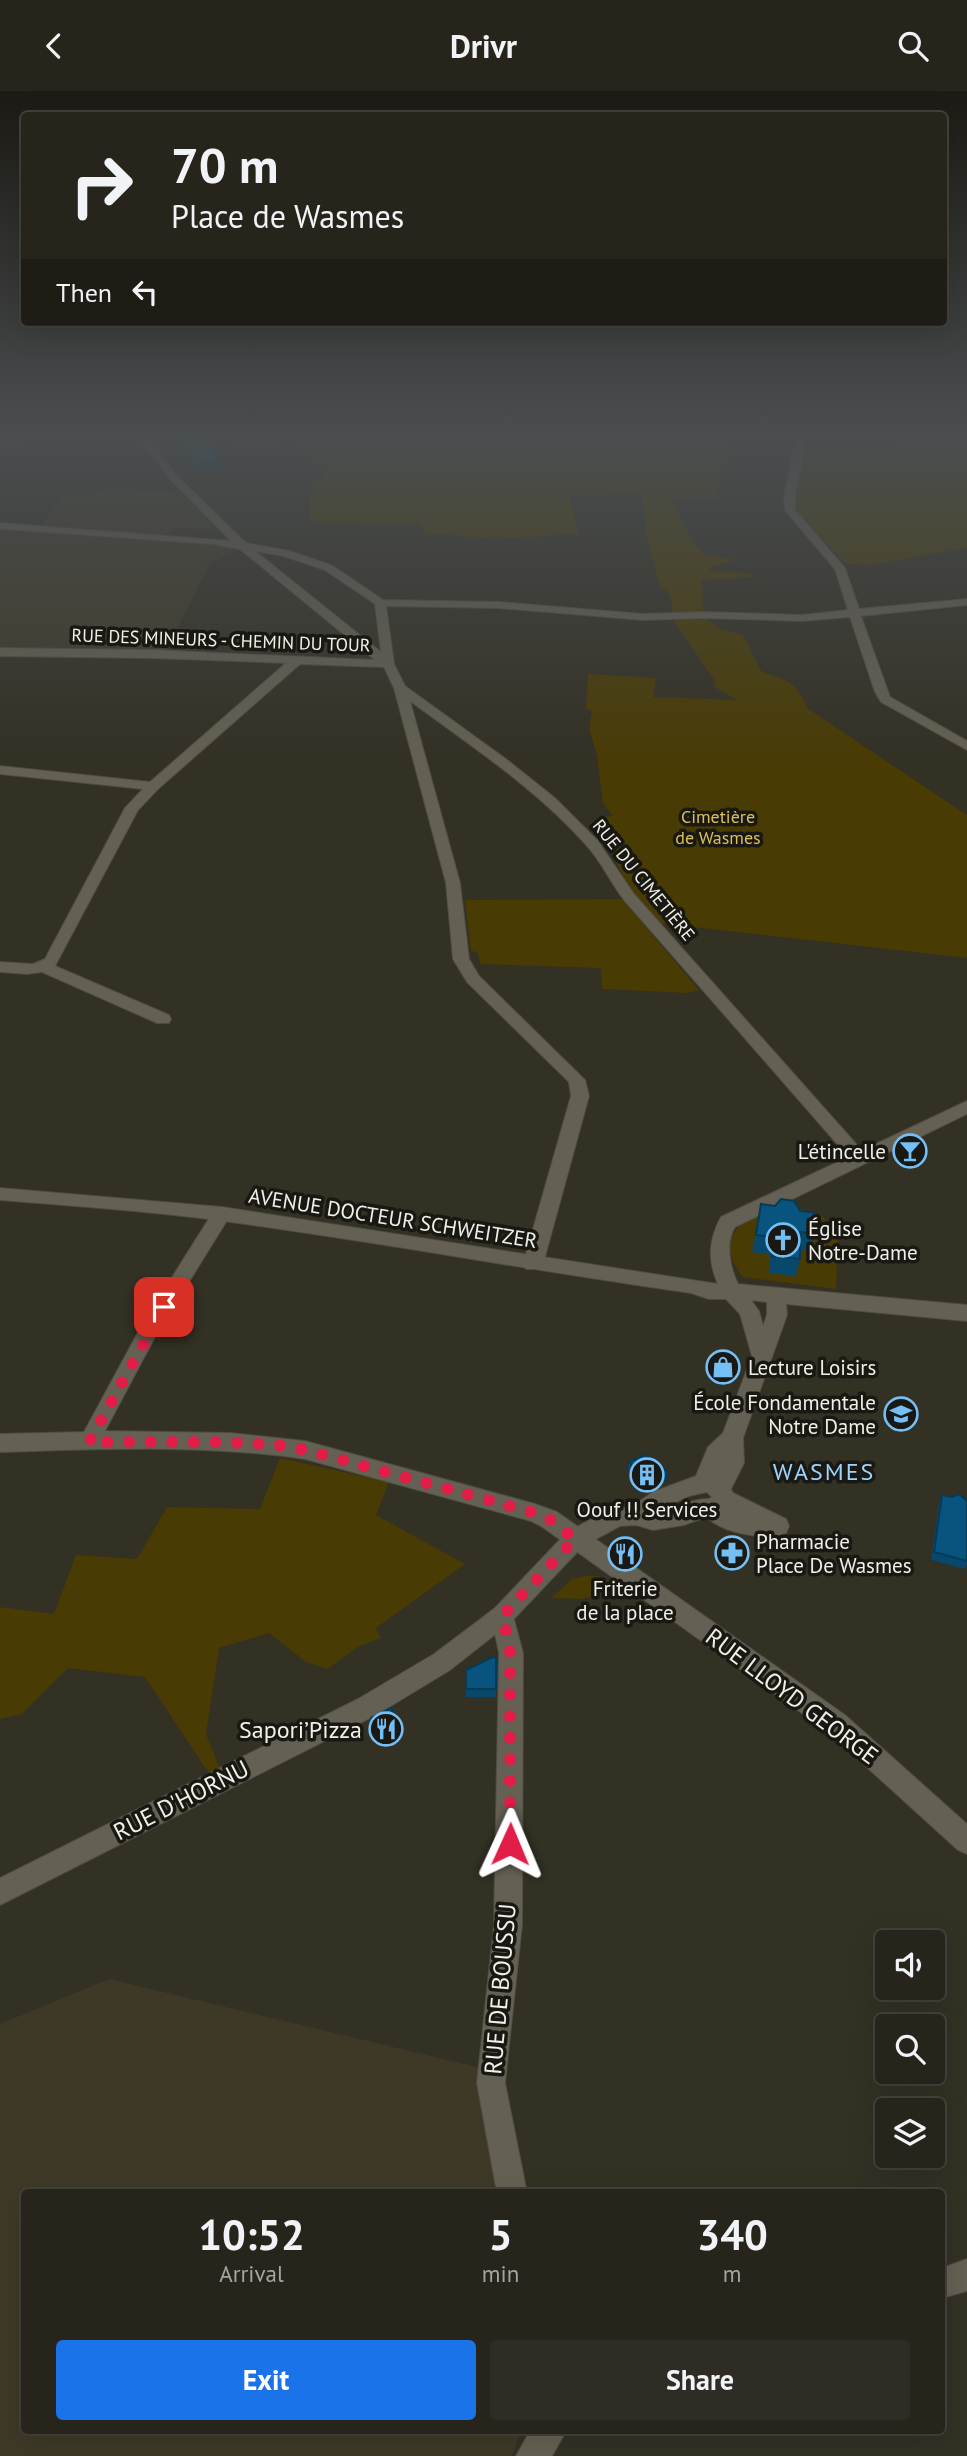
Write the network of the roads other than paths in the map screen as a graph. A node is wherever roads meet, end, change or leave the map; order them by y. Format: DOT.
graph roads {
  1 [pos="213,542"];
  2 [pos="237,542"];
  3 [pos="818,542"];
  4 [pos="241,546"];
  5 [pos="967,602"];
  6 [pos="380,603"];
  7 [pos="857,614"];
  8 [pos="0,652"];
  9 [pos="297,660"];
  10 [pos="388,664"];
  11 [pos="400,688"];
  12 [pos="967,745"];
  13 [pos="0,770"];
  14 [pos="153,786"];
  15 [pos="48,964"];
  16 [pos="0,967"];
  17 [pos="163,1019"];
  18 [pos="967,1107"];
  19 [pos="859,1158"];
  20 [pos="0,1194"];
  21 [pos="222,1214"];
  22 [pos="533,1264"];
  23 [pos="728,1285"];
  24 [pos="776,1296"];
  25 [pos="967,1313"];
  26 [pos="762,1356"];
  27 [pos="89,1442"];
  28 [pos="0,1443"];
  29 [pos="575,1539"];
  30 [pos="503,1615"];
  31 [pos="967,1834"];
  32 [pos="0,1892"];
  33 [pos="511,2189"];
  34 [pos="967,2275"];
  35 [pos="945,2282"];
  36 [pos="547,2434"];
  37 [pos="533,2456"];
  1 -- 4 [label="street"];
  2 -- 4 [label="street"];
  3 -- 7 [label="street"];
  4 -- 6 [label="street"];
  4 -- 10 [label="street"];
  5 -- 7 [label="street"];
  6 -- 7 [label="street"];
  6 -- 10 [label="street"];
  7 -- 12 [label="street"];
  8 -- 9 [label="street, RUE DES MINEURS - CHEMIN DU TOUR"];
  9 -- 10 [label="street, RUE DES MINEURS - CHEMIN DU TOUR"];
  9 -- 14 [label="street"];
  10 -- 11 [label="street"];
  11 -- 19 [label="street, RUE DU CIMETIÈRE"];
  11 -- 22 [label="street"];
  13 -- 14 [label="street"];
  14 -- 15 [label="street"];
  15 -- 16 [label="street"];
  15 -- 17 [label="street"];
  18 -- 19 [label="street"];
  19 -- 23 [label="street"];
  20 -- 21 [label="street, AVENUE DOCTEUR SCHWEITZER"];
  21 -- 22 [label="street, AVENUE DOCTEUR SCHWEITZER"];
  21 -- 27 [label="street"];
  22 -- 23 [label="street, AVENUE DOCTEUR SCHWEITZER"];
  23 -- 24 [label="street, AVENUE DOCTEUR SCHWEITZER"];
  23 -- 26 [label="street"];
  24 -- 25 [label="street, AVENUE DOCTEUR SCHWEITZER"];
  24 -- 26 [label="street"];
  26 -- 29 [label="street, RUE D'HORNU"];
  27 -- 28 [label="street, RUE LLOYD GEORGE"];
  27 -- 29 [label="street, RUE LLOYD GEORGE"];
  29 -- 30 [label="street, RUE D'HORNU"];
  29 -- 31 [label="street, RUE LLOYD GEORGE"];
  30 -- 32 [label="street, RUE D'HORNU"];
  30 -- 33 [label="street, RUE DE BOUSSU"];
  34 -- 35 [label="street"];
  36 -- 37 [label="street"];
}
